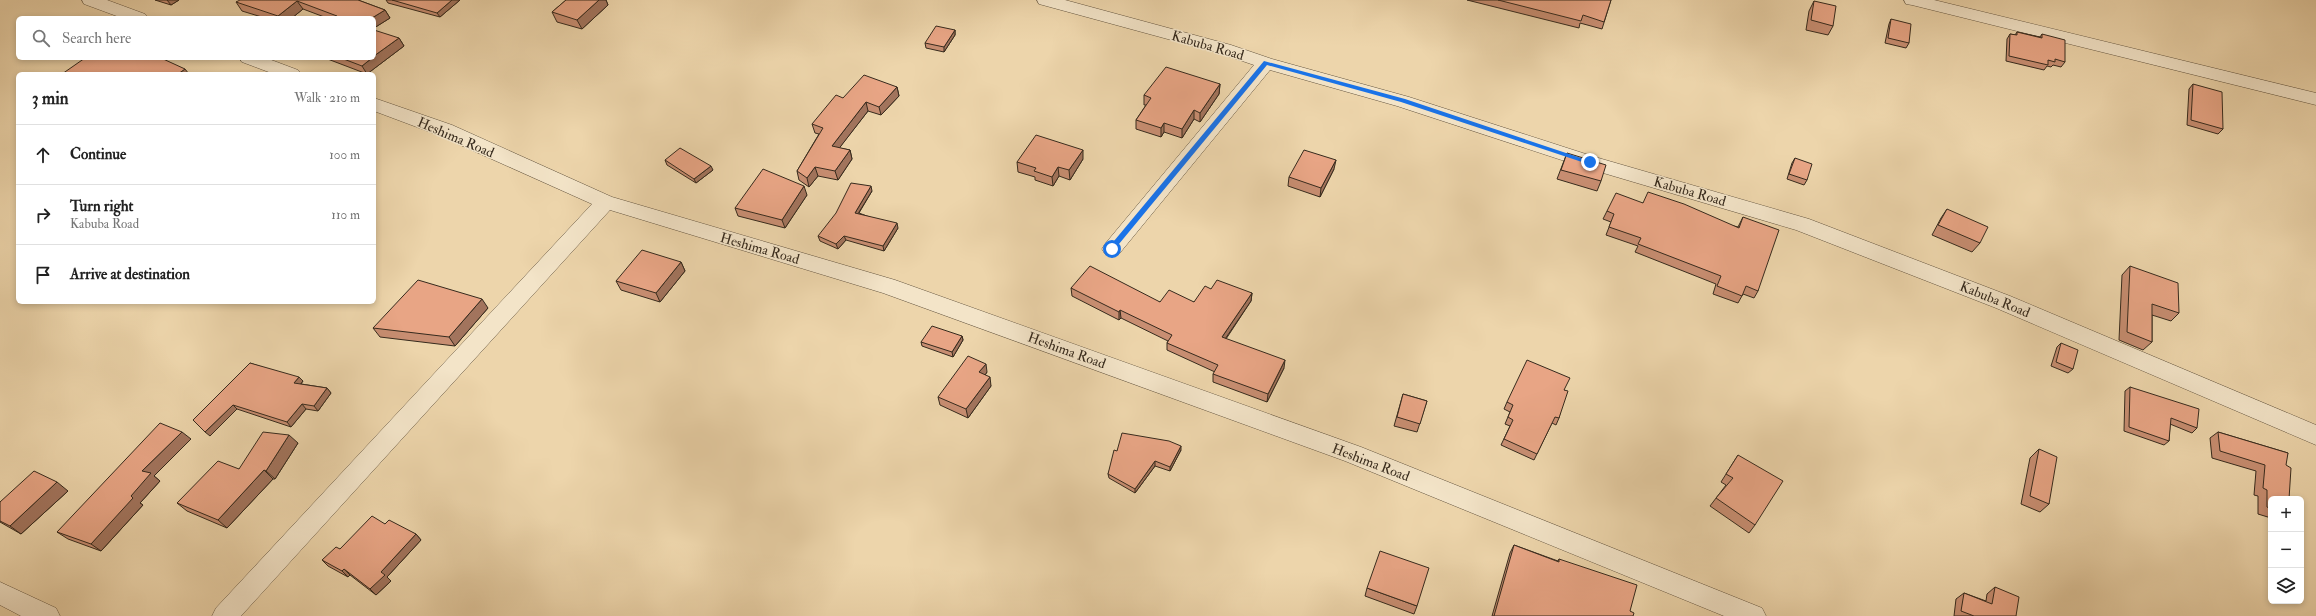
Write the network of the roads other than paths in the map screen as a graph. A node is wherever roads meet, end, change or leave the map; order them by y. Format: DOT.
graph roads {
  1 [pos="90,0"];
  2 [pos="1045,0"];
  3 [pos="1912,0"];
  4 [pos="134,16"];
  5 [pos="254,60"];
  6 [pos="1266,63"];
  7 [pos="286,72"];
  8 [pos="2316,99"];
  9 [pos="376,105"];
  10 [pos="606,202"];
  11 [pos="1112,249"];
  12 [pos="2316,435"];
  13 [pos="0,593"];
  14 [pos="47,616"];
  15 [pos="226,616"];
  16 [pos="1753,616"];
  1 -- 4 [label="street"];
  2 -- 6 [label="street, Kabuba Road"];
  3 -- 8 [label="street"];
  5 -- 7 [label="street"];
  6 -- 11 [label="street"];
  6 -- 12 [label="street, Kabuba Road"];
  9 -- 10 [label="street, Heshima Road"];
  10 -- 15 [label="street"];
  10 -- 16 [label="street, Heshima Road"];
  13 -- 14 [label="street"];
}
